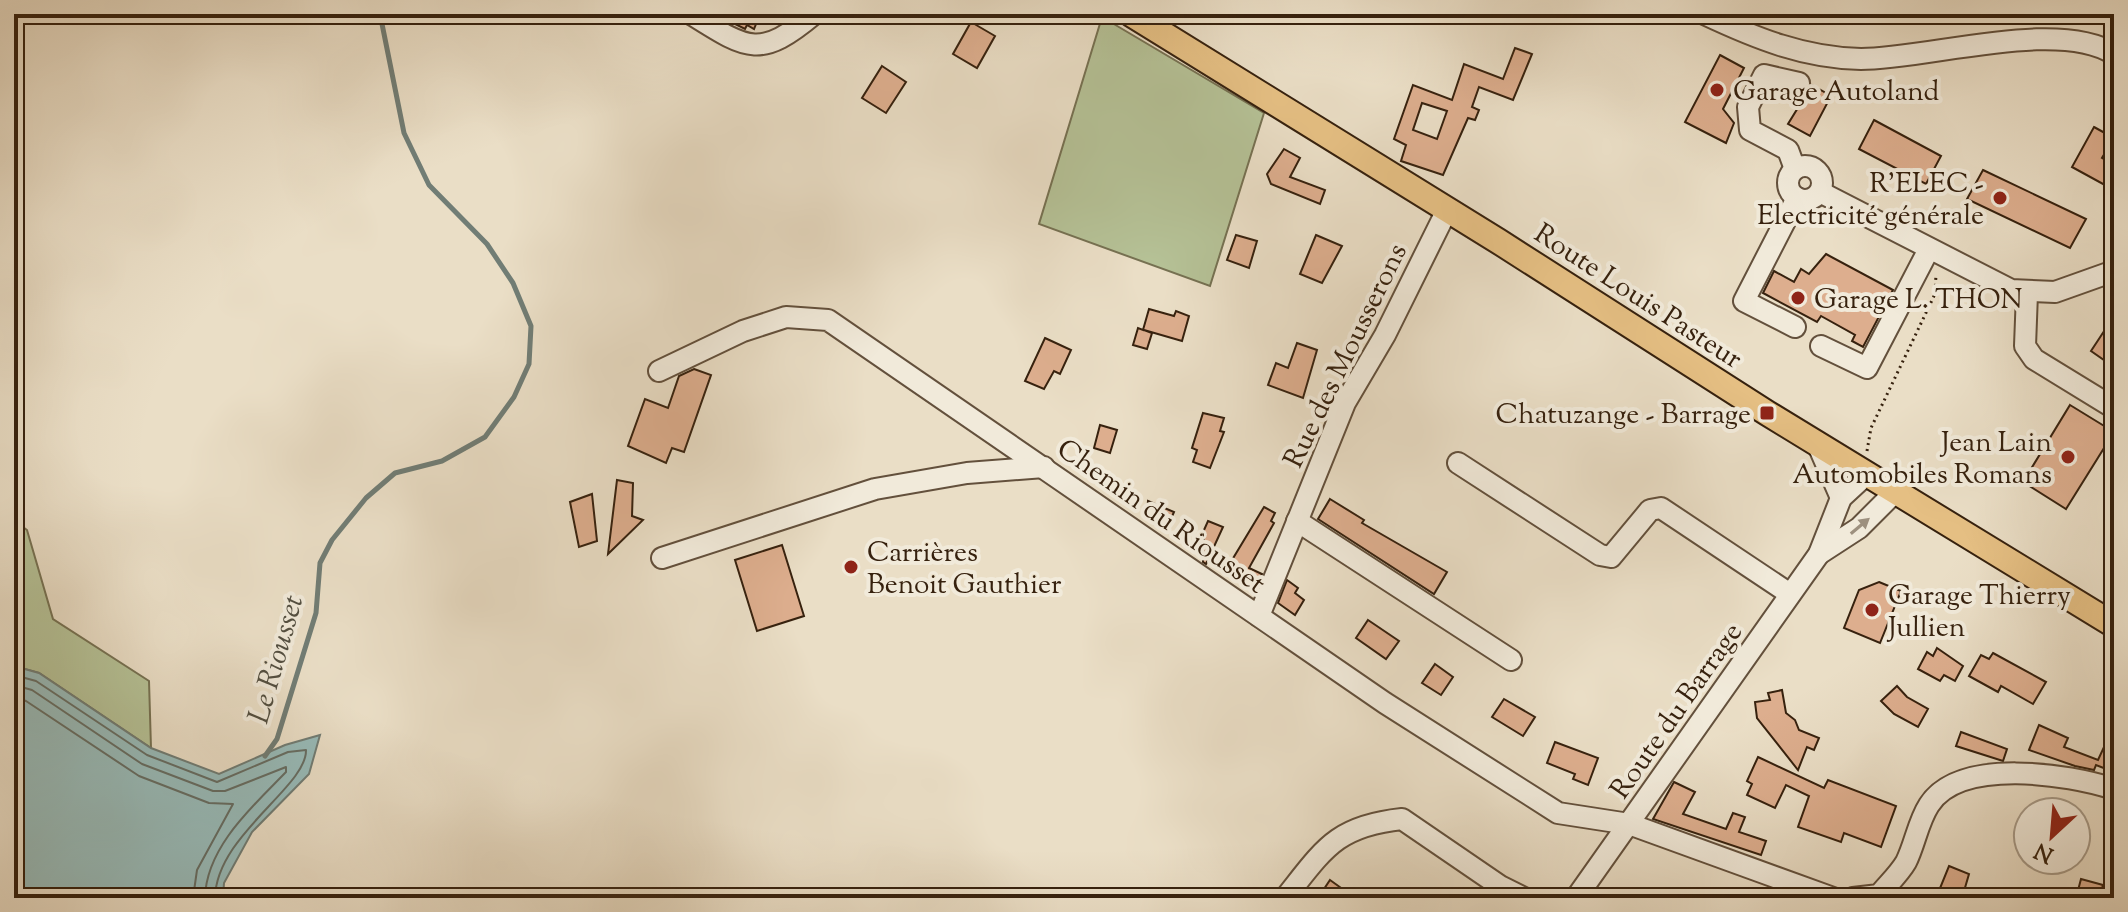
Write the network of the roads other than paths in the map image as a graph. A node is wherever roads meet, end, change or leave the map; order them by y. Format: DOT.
graph roads {
  1 [pos="691,14"];
  2 [pos="814,14"];
  3 [pos="1131,14"];
  4 [pos="1704,14"];
  5 [pos="2114,54"];
  6 [pos="1799,83"];
  7 [pos="1795,169"];
  8 [pos="1820,192"];
  9 [pos="1797,198"];
  10 [pos="1447,210"];
  11 [pos="1932,251"];
  12 [pos="2114,271"];
  13 [pos="2027,293"];
  14 [pos="1795,327"];
  15 [pos="1821,346"];
  16 [pos="659,371"];
  17 [pos="2114,408"];
  18 [pos="1817,443"];
  19 [pos="1458,463"];
  20 [pos="1044,467"];
  21 [pos="1864,472"];
  22 [pos="1896,491"];
  23 [pos="1841,498"];
  24 [pos="1297,521"];
  25 [pos="1819,554"];
  26 [pos="662,558"];
  27 [pos="1790,594"];
  28 [pos="1259,616"];
  29 [pos="2114,625"];
  30 [pos="1511,660"];
  31 [pos="2114,789"];
  32 [pos="1629,824"];
  33 [pos="1285,898"];
  34 [pos="1524,898"];
  35 [pos="1576,898"];
  36 [pos="1833,898"];
  37 [pos="1853,898"];
  1 -- 2 [label="street"];
  3 -- 10 [label="main road, Route Louis Pasteur"];
  4 -- 5 [label="street"];
  6 -- 7 [label="street"];
  7 -- 8 [label="street"];
  7 -- 9 [label="street"];
  8 -- 9 [label="street"];
  8 -- 11 [label="street"];
  9 -- 14 [label="street"];
  10 -- 18 [label="main road, Route Louis Pasteur"];
  10 -- 24 [label="street, Rue des Mousserons"];
  11 -- 13 [label="street"];
  11 -- 15 [label="street"];
  12 -- 13 [label="street"];
  13 -- 17 [label="street"];
  16 -- 20 [label="street, Chemin du Riousset"];
  18 -- 21 [label="main road, Route Louis Pasteur"];
  18 -- 23 [label="street"];
  19 -- 27 [label="street"];
  20 -- 26 [label="street"];
  20 -- 28 [label="street, Chemin du Riousset"];
  21 -- 22 [label="main road, Route Louis Pasteur"];
  21 -- 23 [label="street, Route du Barrage"];
  25 -- 22 [label="street, Route du Barrage, one-way"];
  22 -- 29 [label="main road, Route Louis Pasteur"];
  23 -- 25 [label="street, Route du Barrage"];
  24 -- 28 [label="street, Rue des Mousserons"];
  24 -- 30 [label="street"];
  25 -- 27 [label="street, Route du Barrage"];
  27 -- 32 [label="street, Route du Barrage"];
  28 -- 32 [label="street, Chemin du Riousset"];
  31 -- 37 [label="street"];
  32 -- 35 [label="street, Route du Barrage"];
  32 -- 36 [label="street, Chemin du Riousset"];
  33 -- 34 [label="street"];
}
